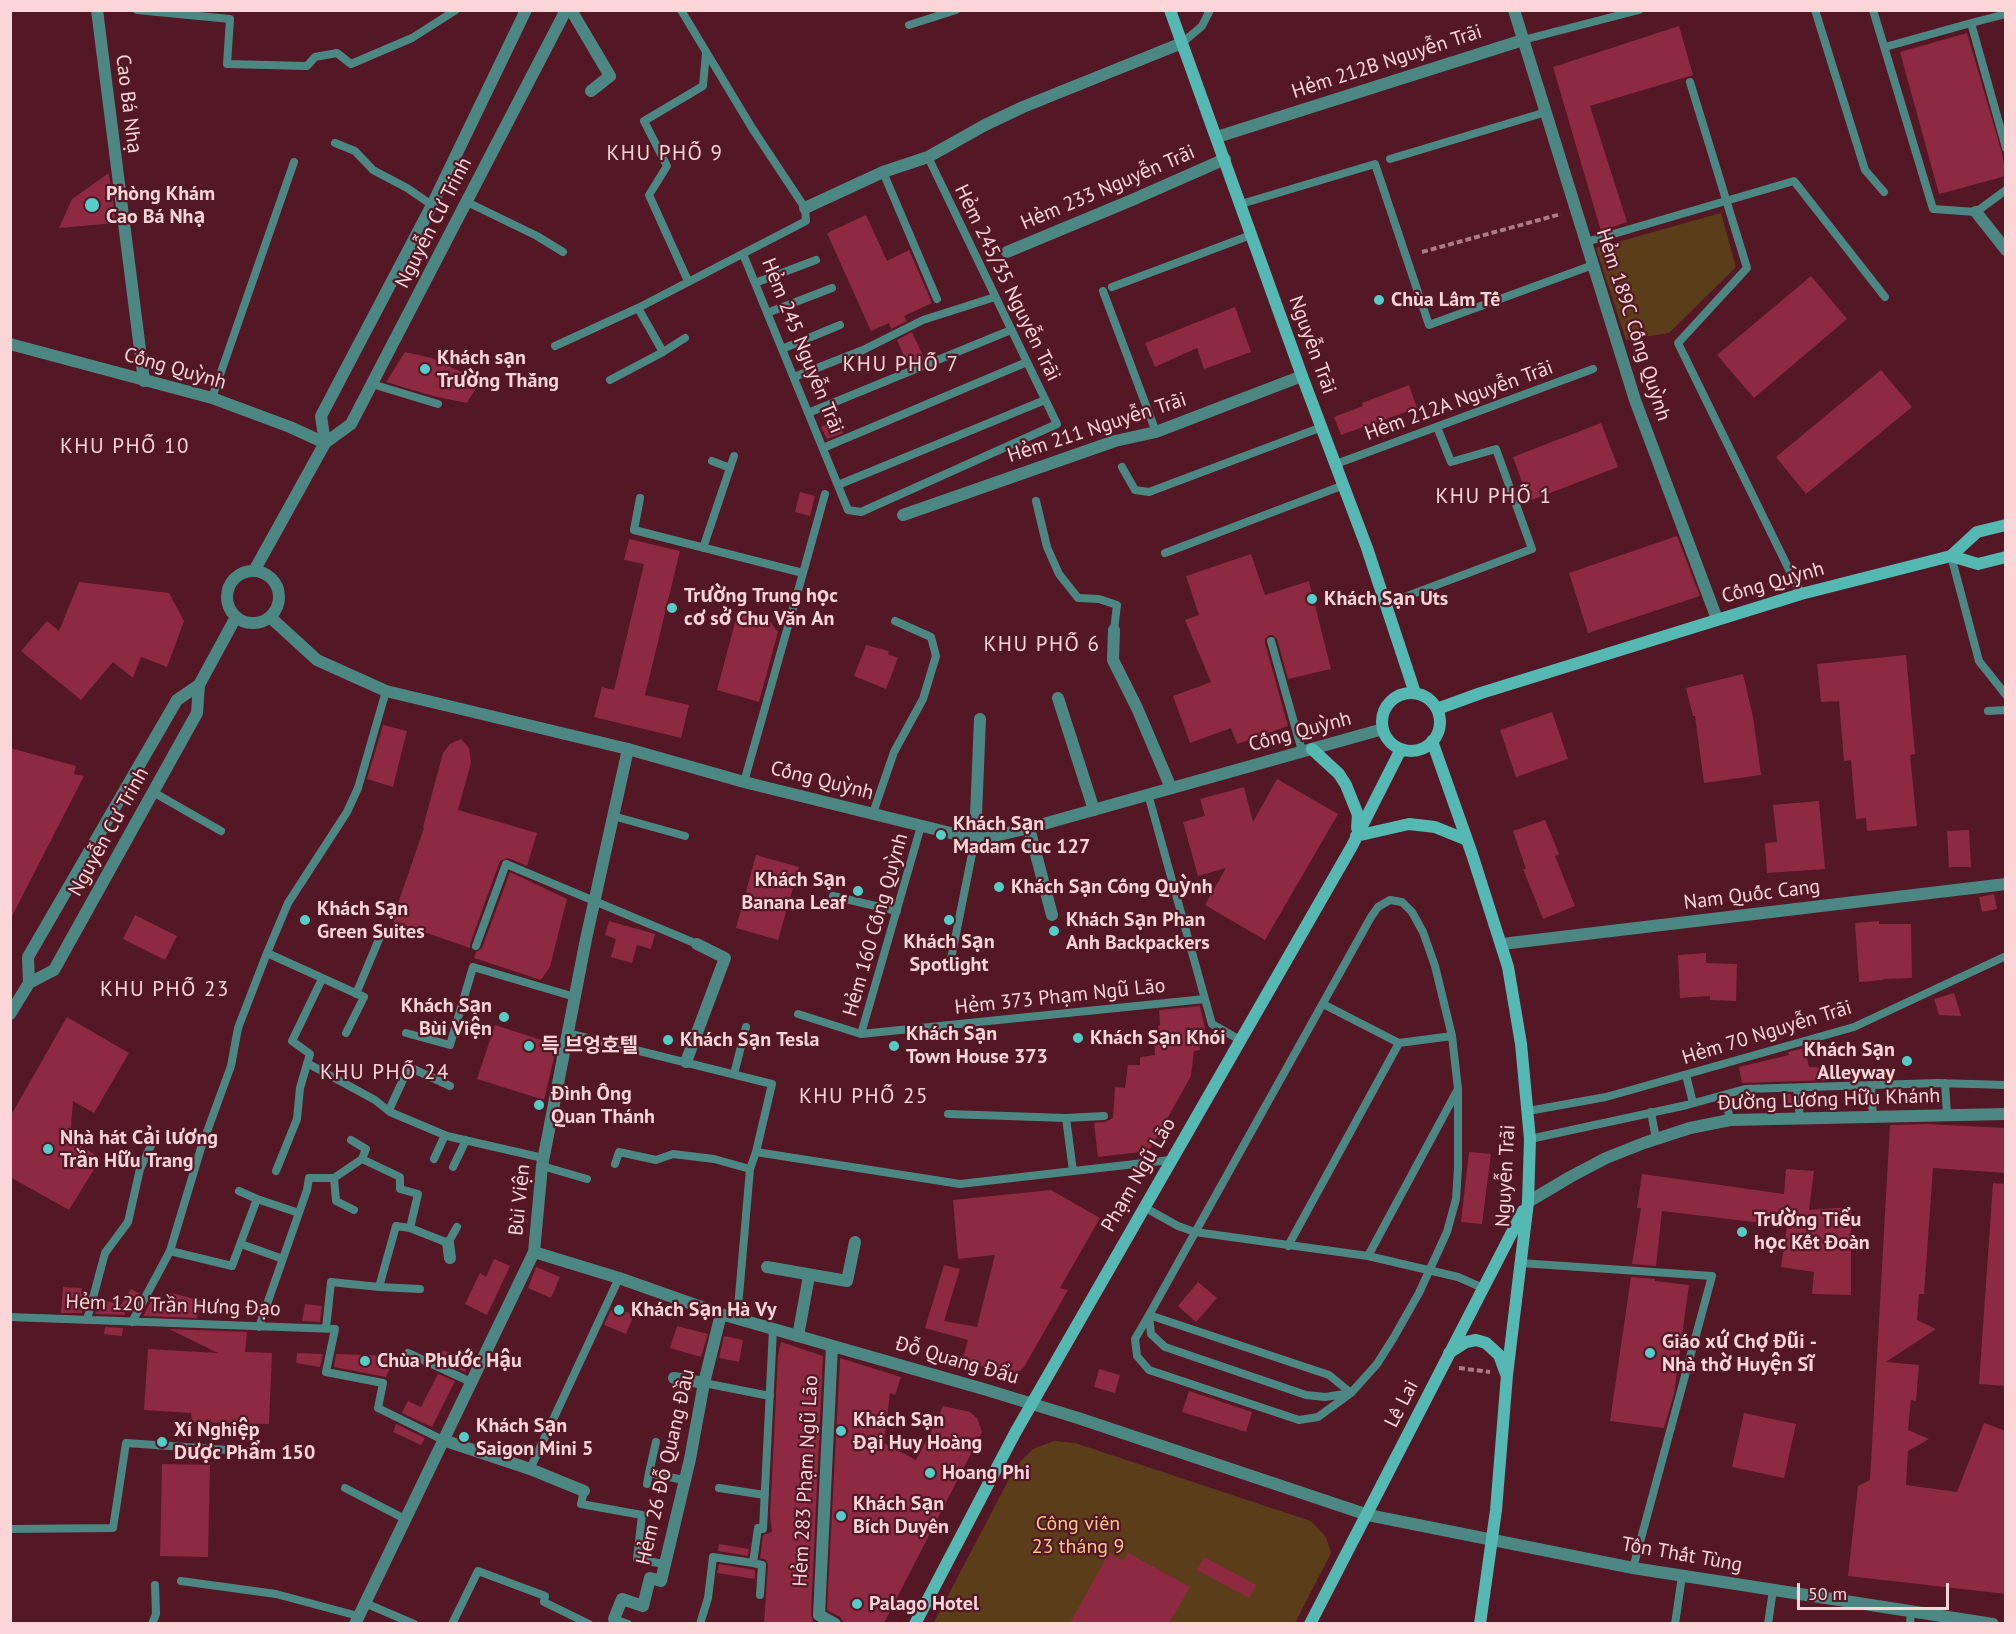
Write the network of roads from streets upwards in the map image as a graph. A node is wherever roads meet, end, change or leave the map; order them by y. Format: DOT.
graph roads {
  1 [pos="97,10"];
  2 [pos="526,10"];
  3 [pos="566,10"];
  4 [pos="571,10"];
  5 [pos="1170,10"];
  6 [pos="1514,10"];
  7 [pos="1522,39"];
  8 [pos="1182,43"];
  9 [pos="591,91"];
  10 [pos="1217,137"];
  11 [pos="1225,159"];
  12 [pos="805,208"];
  13 [pos="1976,212"];
  14 [pos="2006,250"];
  15 [pos="1007,252"];
  16 [pos="10,344"];
  17 [pos="1302,376"];
  18 [pos="144,381"];
  19 [pos="325,442"];
  20 [pos="903,515"];
  21 [pos="2006,525"];
  22 [pos="1951,556"];
  23 [pos="2006,557"];
  24 [pos="254,571"];
  25 [pos="236,617"];
  26 [pos="270,617"];
  27 [pos="1717,619"];
  28 [pos="1114,630"];
  29 [pos="198,685"];
  30 [pos="1415,693"];
  31 [pos="1058,698"];
  32 [pos="1437,709"];
  33 [pos="980,719"];
  34 [pos="1383,729"];
  35 [pos="1432,741"];
  36 [pos="628,749"];
  37 [pos="1401,749"];
  38 [pos="1307,750"];
  39 [pos="1171,788"];
  40 [pos="1094,810"];
  41 [pos="1029,828"];
  42 [pos="1356,836"];
  43 [pos="975,839"];
  44 [pos="1467,840"];
  45 [pos="2006,884"];
  46 [pos="1052,915"];
  47 [pos="697,944"];
  48 [pos="1502,944"];
  49 [pos="29,983"];
  50 [pos="11,1012"];
  51 [pos="686,1062"];
  52 [pos="2006,1114"];
  53 [pos="1528,1202"];
  54 [pos="855,1242"];
  55 [pos="448,1243"];
  56 [pos="534,1252"];
  57 [pos="450,1258"];
  58 [pos="767,1267"];
  59 [pos="809,1276"];
  60 [pos="721,1314"];
  61 [pos="798,1336"];
  62 [pos="832,1346"];
  63 [pos="1448,1354"];
  64 [pos="1507,1375"];
  65 [pos="674,1377"];
  66 [pos="704,1383"];
  67 [pos="1032,1404"];
  68 [pos="443,1440"];
  69 [pos="584,1491"];
  70 [pos="1368,1515"];
  71 [pos="1492,1539"];
  72 [pos="1911,1617"];
  73 [pos="356,1620"];
  74 [pos="820,1620"];
  75 [pos="614,1621"];
  76 [pos="835,1623"];
  77 [pos="915,1623"];
  78 [pos="1310,1623"];
  79 [pos="1480,1623"];
  80 [pos="1992,1623"];
  1 -- 18 [label="street, Cao Bá Nhạ"];
  2 -- 19 [label="street, Nguyễn Cư Trinh"];
  3 -- 19 [label="street, Nguyễn Cư Trinh"];
  4 -- 9 [label="street"];
  5 -- 8 [label="main road, Nguyễn Trãi"];
  6 -- 7 [label="street, Hẻm 189C Cống Quỳnh"];
  7 -- 10 [label="street, Hẻm 212B Nguyễn Trãi"];
  7 -- 27 [label="street, Hẻm 189C Cống Quỳnh"];
  8 -- 10 [label="main road, Nguyễn Trãi"];
  8 -- 12 [label="street"];
  10 -- 11 [label="main road, Nguyễn Trãi"];
  11 -- 15 [label="street, Hẻm 233 Nguyễn Trãi"];
  11 -- 17 [label="main road, Nguyễn Trãi"];
  13 -- 14 [label="street"];
  16 -- 18 [label="street, Cống Quỳnh"];
  17 -- 20 [label="street, Hẻm 211 Nguyễn Trãi"];
  17 -- 30 [label="main road, Nguyễn Trãi"];
  18 -- 19 [label="street, Cống Quỳnh"];
  19 -- 24 [label="street, Nguyễn Cư Trinh"];
  21 -- 22 [label="main road, Cống Quỳnh"];
  22 -- 23 [label="main road, Cống Quỳnh"];
  22 -- 27 [label="main road, Cống Quỳnh"];
  24 -- 25 [label="street"];
  24 -- 26 [label="street"];
  25 -- 26 [label="street"];
  25 -- 29 [label="street, Nguyễn Cư Trinh"];
  26 -- 36 [label="street, Cống Quỳnh"];
  27 -- 32 [label="main road, Cống Quỳnh"];
  28 -- 39 [label="street"];
  29 -- 49 [label="street, Nguyễn Cư Trinh"];
  29 -- 49 [label="street, Nguyễn Cư Trinh"];
  30 -- 32 [label="main road"];
  30 -- 34 [label="main road"];
  31 -- 40 [label="street"];
  32 -- 35 [label="main road"];
  33 -- 43 [label="street"];
  34 -- 37 [label="main road"];
  34 -- 38 [label="street, Cống Quỳnh"];
  35 -- 37 [label="main road"];
  35 -- 44 [label="main road, Nguyễn Trãi"];
  36 -- 43 [label="street, Cống Quỳnh"];
  36 -- 56 [label="street, Bùi Viện"];
  37 -- 42 [label="main road, Phạm Ngũ Lão"];
  38 -- 39 [label="street, Cống Quỳnh"];
  38 -- 42 [label="main road"];
  39 -- 40 [label="street, Cống Quỳnh"];
  40 -- 41 [label="street, Cống Quỳnh"];
  41 -- 43 [label="street, Cống Quỳnh"];
  41 -- 46 [label="street"];
  42 -- 44 [label="main road"];
  42 -- 67 [label="main road, Phạm Ngũ Lão"];
  44 -- 48 [label="main road, Nguyễn Trãi"];
  45 -- 48 [label="street, Nam Quốc Cang"];
  47 -- 51 [label="street"];
  48 -- 53 [label="main road, Nguyễn Trãi"];
  49 -- 50 [label="street, Nguyễn Cư Trinh"];
  52 -- 53 [label="street, Đường Lương Hữu Khánh"];
  53 -- 63 [label="main road, Lê Lai"];
  53 -- 64 [label="main road, Nguyễn Trãi"];
  54 -- 59 [label="street"];
  55 -- 57 [label="street"];
  56 -- 60 [label="street, Ðỗ Quang Ðẩu"];
  56 -- 68 [label="street, Bùi Viện"];
  58 -- 59 [label="street"];
  59 -- 61 [label="street"];
  60 -- 61 [label="street, Ðỗ Quang Ðẩu"];
  60 -- 66 [label="street, Hẻm 26 Ðỗ Quang Ðầu"];
  61 -- 62 [label="street, Ðỗ Quang Ðẩu"];
  62 -- 67 [label="street, Ðỗ Quang Ðẩu"];
  62 -- 74 [label="street, Hẻm 283 Phạm Ngũ Lão"];
  63 -- 64 [label="main road"];
  63 -- 70 [label="main road, Lê Lai"];
  64 -- 71 [label="main road, Nguyễn Trãi"];
  65 -- 66 [label="street"];
  66 -- 75 [label="street, Hẻm 26 Ðỗ Quang Ðầu"];
  67 -- 70 [label="street, Ðỗ Quang Ðẩu"];
  67 -- 77 [label="main road, Phạm Ngũ Lão"];
  68 -- 69 [label="street"];
  68 -- 73 [label="street, Bùi Viện"];
  70 -- 71 [label="street, Tôn Thất Tùng"];
  70 -- 78 [label="main road, Lê Lai"];
  71 -- 72 [label="street, Tôn Thất Tùng"];
  71 -- 79 [label="main road, Nguyễn Trãi"];
  72 -- 80 [label="street, Tôn Thất Tùng"];
  74 -- 76 [label="street, Hẻm 283 Phạm Ngũ Lão"];
}
